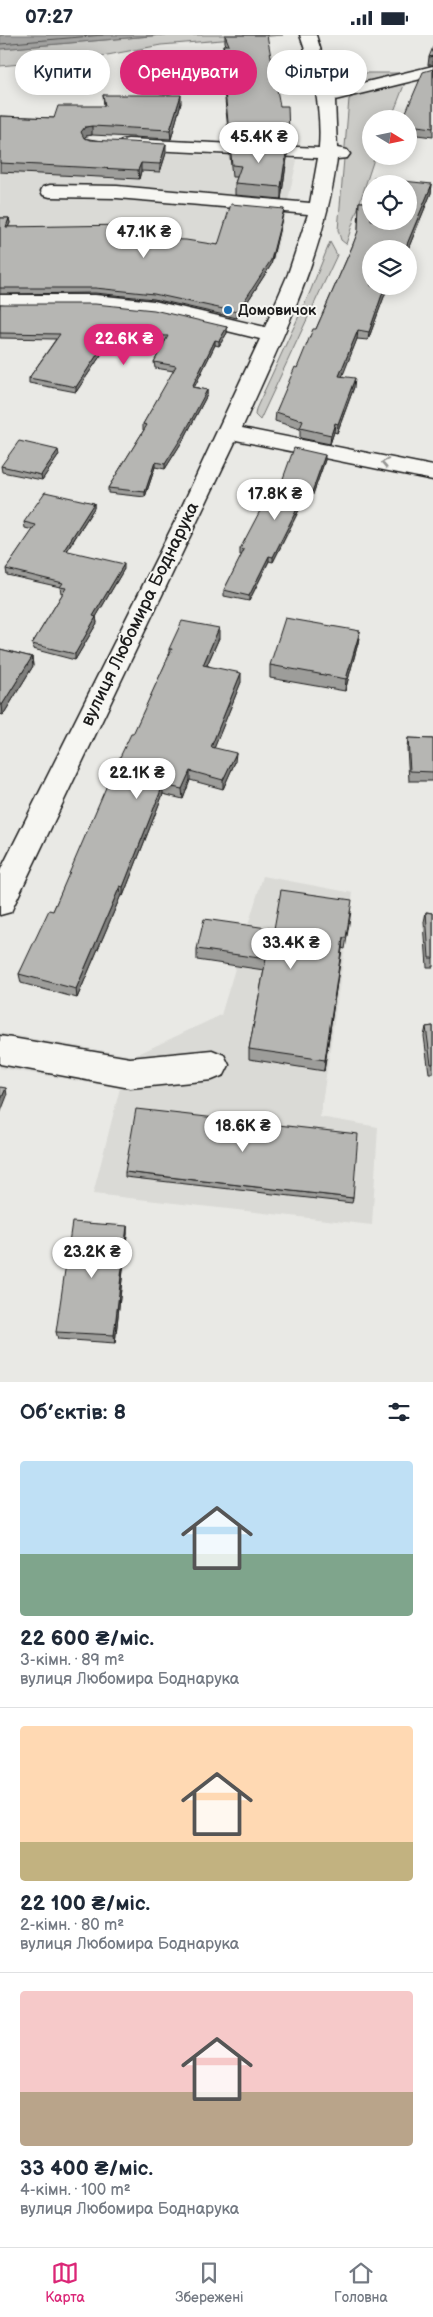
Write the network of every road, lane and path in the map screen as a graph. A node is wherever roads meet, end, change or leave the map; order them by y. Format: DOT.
graph roads {
  1 [pos="308,35"];
  2 [pos="433,71"];
  3 [pos="328,97"];
  4 [pos="111,143"];
  5 [pos="334,154"];
  6 [pos="50,191"];
  7 [pos="318,209"];
  8 [pos="0,301"];
  9 [pos="272,335"];
  10 [pos="229,432"];
  11 [pos="433,473"];
  12 [pos="0,903"];
  13 [pos="0,1050"];
  14 [pos="212,1065"];
  1 -- 3 [label="street, вулиця Любомира Боднарука"];
  2 -- 3 [label="street"];
  3 -- 5 [label="street, вулиця Любомира Боднарука"];
  4 -- 5 [label="street"];
  5 -- 7 [label="street, вулиця Любомира Боднарука"];
  6 -- 7 [label="street"];
  7 -- 9 [label="street, вулиця Любомира Боднарука"];
  8 -- 9 [label="street"];
  9 -- 10 [label="street, вулиця Любомира Боднарука"];
  11 -- 10 [label="street, one-way"];
  10 -- 12 [label="street, вулиця Любомира Боднарука"];
  13 -- 14 [label="street"];
}
